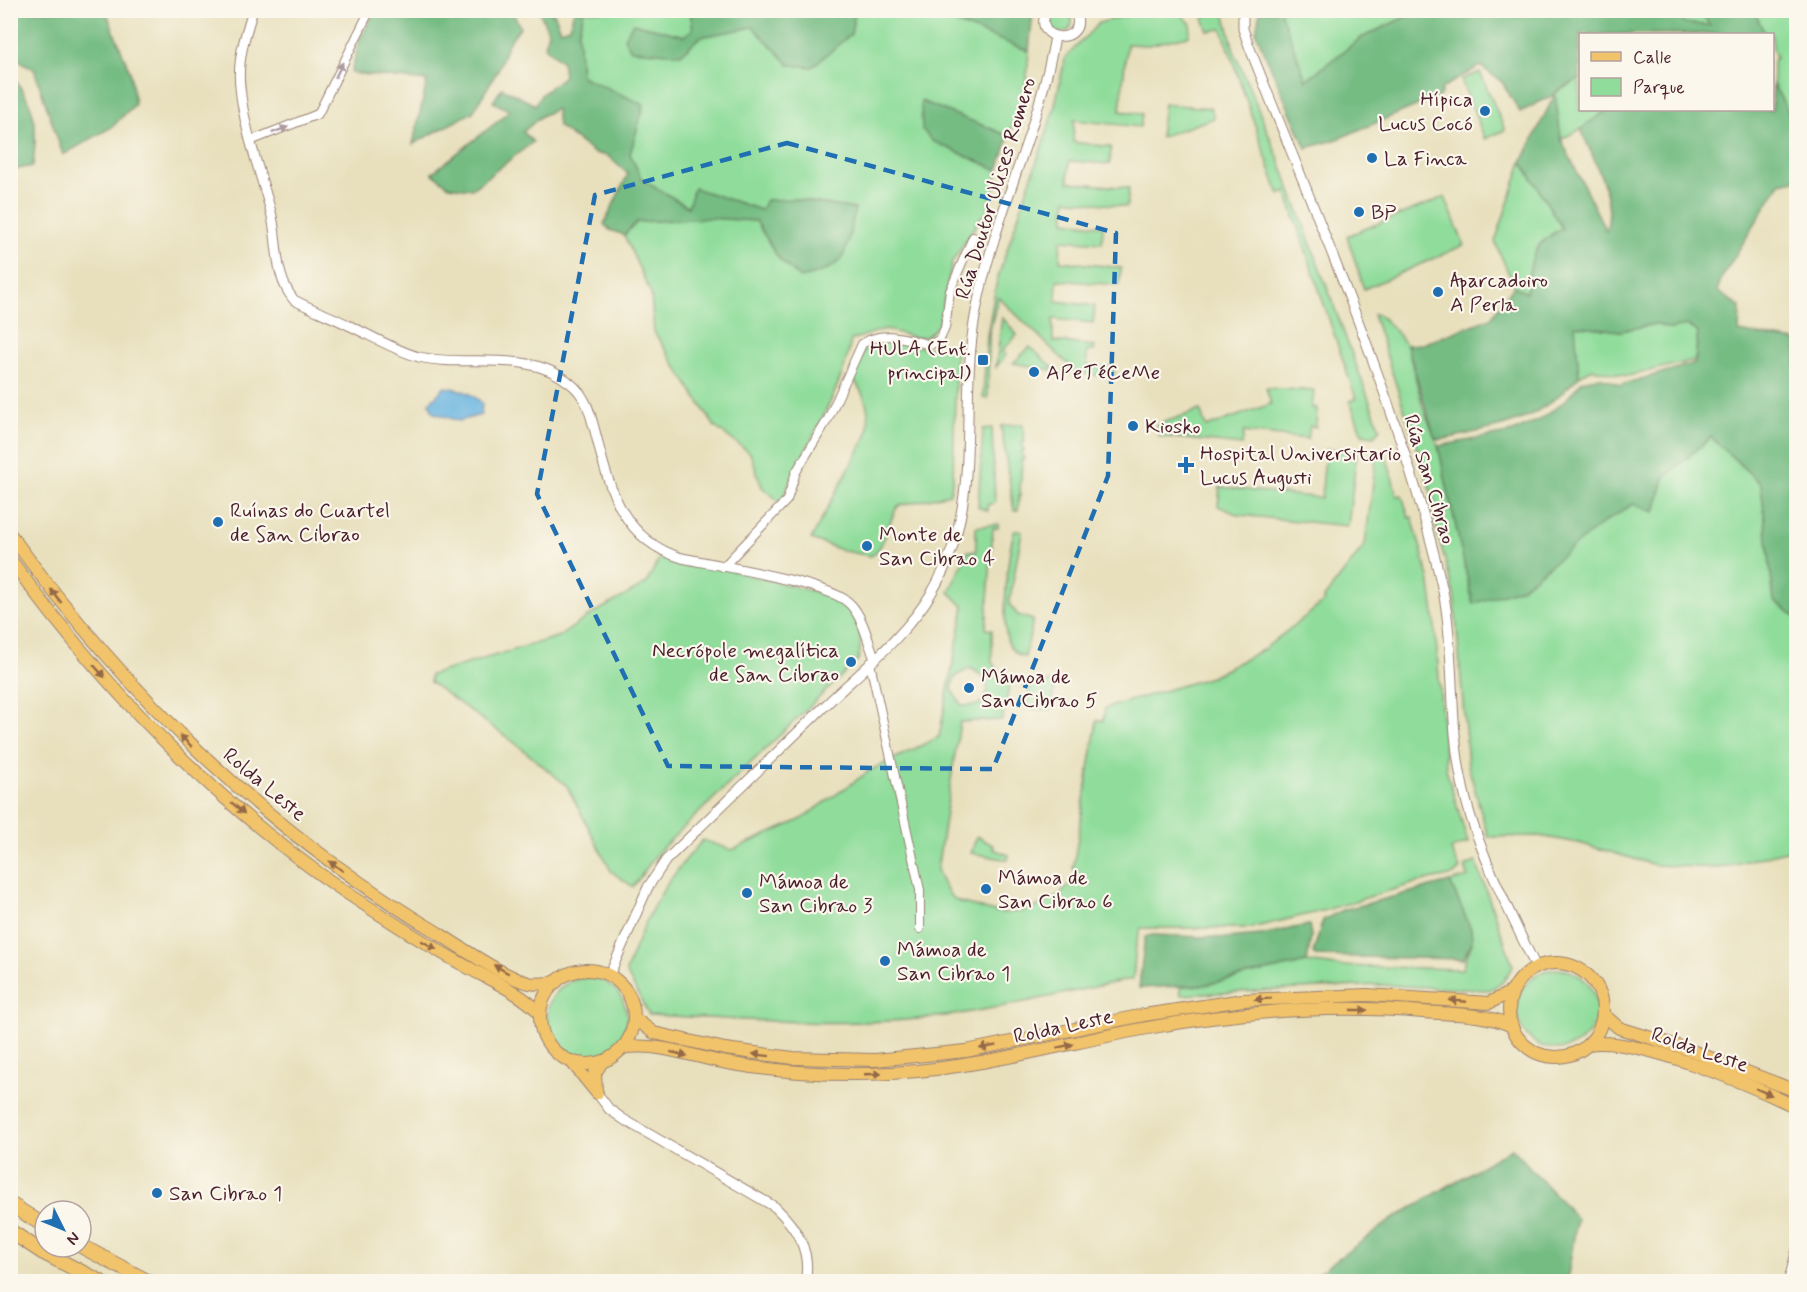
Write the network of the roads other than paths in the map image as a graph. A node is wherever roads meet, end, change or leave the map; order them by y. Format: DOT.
graph roads {
  1 [pos="253,10"];
  2 [pos="370,10"];
  3 [pos="1047,10"];
  4 [pos="1243,10"];
  5 [pos="1078,11"];
  6 [pos="1055,36"];
  7 [pos="250,141"];
  8 [pos="972,237"];
  9 [pos="10,534"];
  10 [pos="10,560"];
  11 [pos="723,567"];
  12 [pos="872,661"];
  13 [pos="920,929"];
  14 [pos="1536,968"];
  15 [pos="609,976"];
  16 [pos="556,982"];
  17 [pos="1513,991"];
  18 [pos="540,1013"];
  19 [pos="1603,1014"];
  20 [pos="634,1018"];
  21 [pos="1512,1026"];
  22 [pos="1588,1044"];
  23 [pos="622,1048"];
  24 [pos="571,1061"];
  25 [pos="602,1062"];
  26 [pos="1797,1091"];
  27 [pos="597,1092"];
  28 [pos="1797,1107"];
  29 [pos="10,1204"];
  30 [pos="33,1218"];
  31 [pos="10,1232"];
  32 [pos="1797,1251"];
  33 [pos="93,1252"];
  34 [pos="101,1281"];
  35 [pos="149,1281"];
  36 [pos="805,1281"];
  37 [pos="1788,1281"];
  1 -- 7 [label="street"];
  7 -- 2 [label="street, one-way"];
  3 -- 6 [label="street"];
  4 -- 14 [label="street, Rúa San Cibrao"];
  5 -- 6 [label="street"];
  6 -- 12 [label="street, Rúa Doutor Ulises Romero"];
  7 -- 11 [label="street"];
  8 -- 11 [label="street"];
  16 -- 9 [label="main road, Rolda Leste, one-way"];
  10 -- 18 [label="main road, Rolda Leste, one-way"];
  11 -- 12 [label="street"];
  12 -- 13 [label="street"];
  12 -- 15 [label="street, Rúa Doutor Ulises Romero"];
  14 -- 17 [label="main road, Rolda Leste"];
  14 -- 19 [label="main road"];
  15 -- 16 [label="main road, Rolda Leste"];
  15 -- 20 [label="main road"];
  16 -- 18 [label="main road"];
  17 -- 20 [label="main road, Rolda Leste, one-way"];
  17 -- 21 [label="main road"];
  18 -- 24 [label="main road"];
  19 -- 22 [label="main road"];
  19 -- 26 [label="main road, Rolda Leste"];
  20 -- 23 [label="main road"];
  21 -- 22 [label="main road, Rolda Leste"];
  23 -- 21 [label="main road, Rolda Leste, one-way"];
  22 -- 28 [label="main road, Rolda Leste, one-way"];
  23 -- 25 [label="main road"];
  24 -- 25 [label="main road"];
  24 -- 27 [label="main road"];
  25 -- 27 [label="main road"];
  27 -- 36 [label="street"];
  29 -- 30 [label="highway"];
  31 -- 34 [label="highway"];
  32 -- 37 [label="street"];
  33 -- 35 [label="highway"];
}
